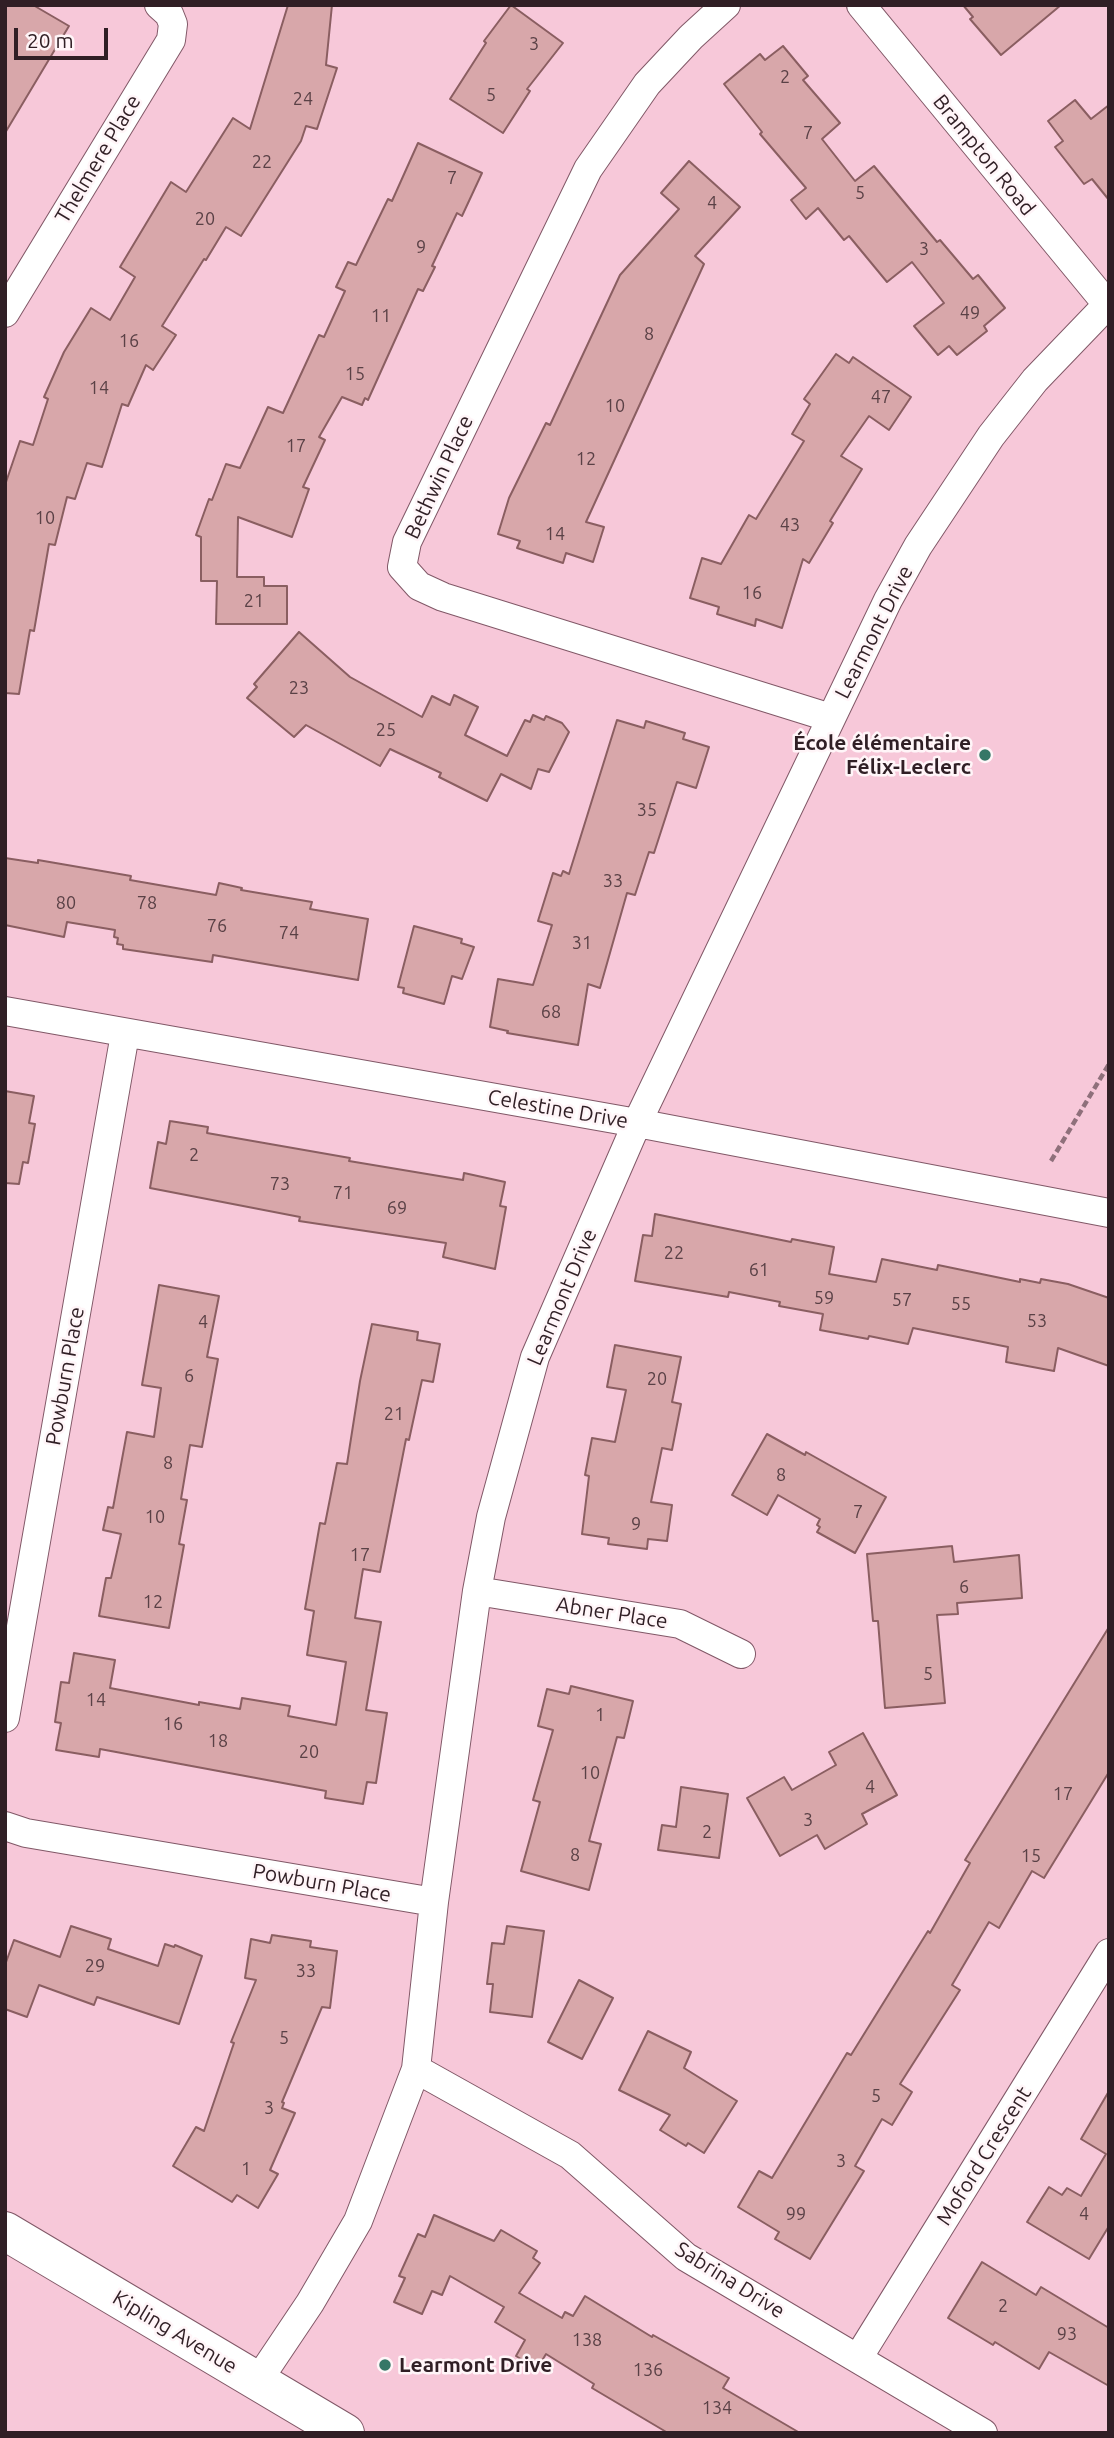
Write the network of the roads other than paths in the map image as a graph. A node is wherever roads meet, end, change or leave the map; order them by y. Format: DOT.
graph roads {
  1 [pos="159,5"];
  2 [pos="726,5"];
  3 [pos="861,5"];
  4 [pos="1108,303"];
  5 [pos="5,313"];
  6 [pos="831,718"];
  7 [pos="5,1011"];
  8 [pos="125,1034"];
  9 [pos="637,1123"];
  10 [pos="1109,1213"];
  11 [pos="477,1591"];
  12 [pos="740,1654"];
  13 [pos="5,1718"];
  14 [pos="5,1826"];
  15 [pos="433,1902"];
  16 [pos="1109,1953"];
  17 [pos="416,2069"];
  18 [pos="5,2231"];
  19 [pos="858,2358"];
  20 [pos="257,2382"];
  21 [pos="345,2433"];
  22 [pos="983,2433"];
  1 -- 5 [label="street, Thelmere Place"];
  2 -- 6 [label="street, Bethwin Place"];
  3 -- 4 [label="street, Brampton Road"];
  4 -- 6 [label="street, Learmont Drive"];
  6 -- 9 [label="street, Learmont Drive"];
  7 -- 8 [label="street, Celestine Drive"];
  8 -- 9 [label="street, Celestine Drive"];
  8 -- 13 [label="street, Powburn Place"];
  9 -- 10 [label="street, Celestine Drive"];
  9 -- 11 [label="street, Learmont Drive"];
  11 -- 12 [label="street, Abner Place"];
  11 -- 15 [label="street, Learmont Drive"];
  14 -- 15 [label="street, Powburn Place"];
  15 -- 17 [label="street, Learmont Drive"];
  16 -- 19 [label="street, Moford Crescent"];
  17 -- 19 [label="street, Sabrina Drive"];
  17 -- 20 [label="street, Learmont Drive"];
  18 -- 20 [label="main road, Kipling Avenue"];
  19 -- 22 [label="street, Sabrina Drive"];
  20 -- 21 [label="main road, Kipling Avenue"];
}
